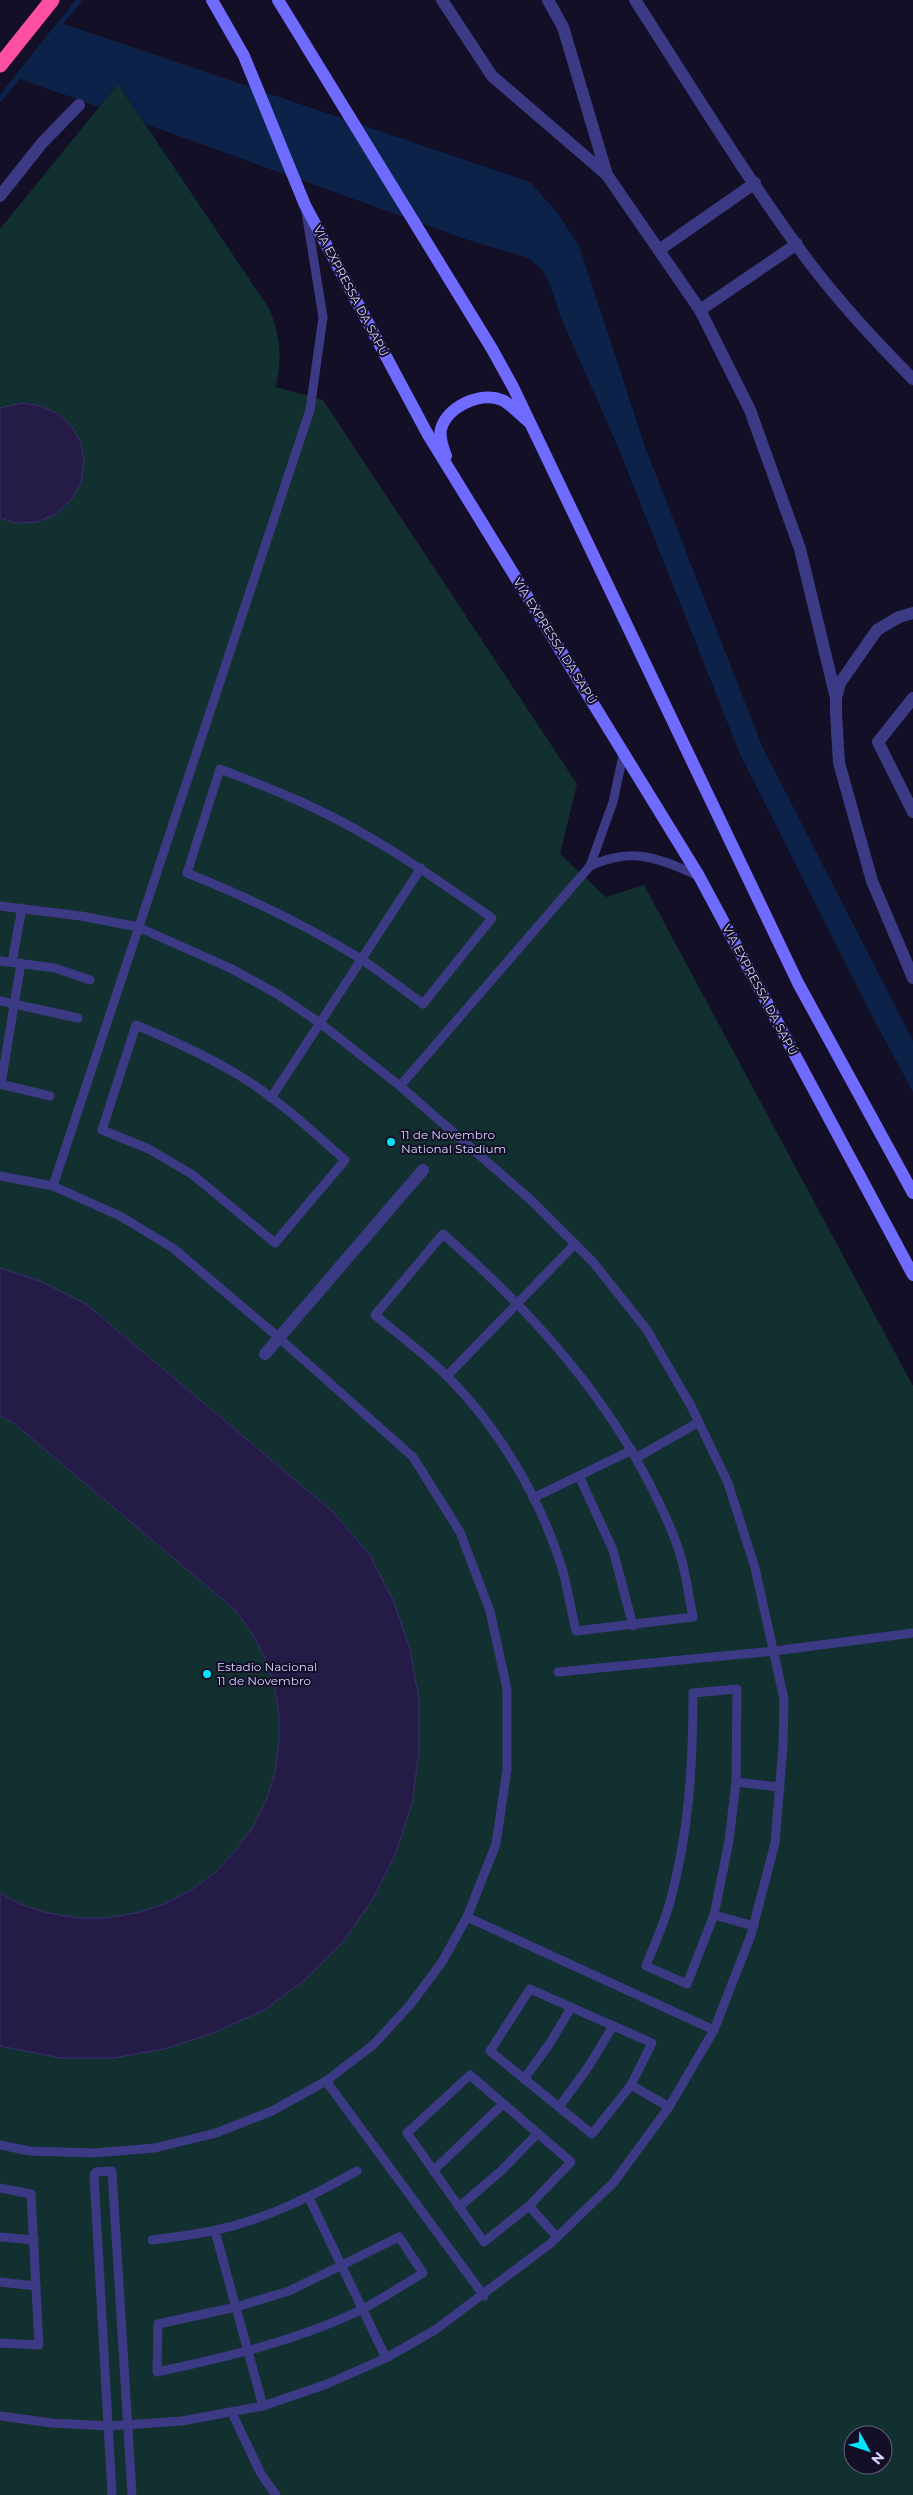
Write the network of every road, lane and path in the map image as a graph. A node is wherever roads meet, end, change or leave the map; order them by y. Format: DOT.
graph roads {
  1 [pos="52,0"];
  2 [pos="212,0"];
  3 [pos="278,0"];
  4 [pos="442,0"];
  5 [pos="548,0"];
  6 [pos="635,0"];
  7 [pos="0,65"];
  8 [pos="79,105"];
  9 [pos="607,175"];
  10 [pos="755,184"];
  11 [pos="0,196"];
  12 [pos="305,205"];
  13 [pos="797,244"];
  14 [pos="659,250"];
  15 [pos="700,310"];
  16 [pos="913,379"];
  17 [pos="533,426"];
  18 [pos="453,477"];
  19 [pos="913,614"];
  20 [pos="836,698"];
  21 [pos="913,698"];
  22 [pos="624,751"];
  23 [pos="913,812"];
  24 [pos="590,866"];
  25 [pos="421,868"];
  26 [pos="699,876"];
  27 [pos="0,906"];
  28 [pos="22,908"];
  29 [pos="138,927"];
  30 [pos="0,960"];
  31 [pos="362,960"];
  32 [pos="16,962"];
  33 [pos="913,978"];
  34 [pos="90,980"];
  35 [pos="0,1001"];
  36 [pos="14,1002"];
  37 [pos="78,1018"];
  38 [pos="320,1023"];
  39 [pos="0,1084"];
  40 [pos="400,1086"];
  41 [pos="50,1096"];
  42 [pos="271,1098"];
  43 [pos="423,1170"];
  44 [pos="0,1176"];
  45 [pos="53,1186"];
  46 [pos="913,1193"];
  47 [pos="575,1244"];
  48 [pos="913,1275"];
  49 [pos="518,1303"];
  50 [pos="278,1337"];
  51 [pos="265,1354"];
  52 [pos="447,1376"];
  53 [pos="699,1422"];
  54 [pos="634,1454"];
  55 [pos="578,1476"];
  56 [pos="533,1498"];
  57 [pos="634,1626"];
  58 [pos="913,1633"];
  59 [pos="774,1651"];
  60 [pos="558,1672"];
  61 [pos="736,1782"];
  62 [pos="780,1787"];
  63 [pos="714,1915"];
  64 [pos="467,1917"];
  65 [pos="754,1926"];
  66 [pos="572,2008"];
  67 [pos="612,2026"];
  68 [pos="714,2030"];
  69 [pos="524,2079"];
  70 [pos="326,2081"];
  71 [pos="631,2085"];
  72 [pos="503,2104"];
  73 [pos="559,2107"];
  74 [pos="668,2108"];
  75 [pos="538,2133"];
  76 [pos="0,2145"];
  77 [pos="357,2171"];
  78 [pos="434,2171"];
  79 [pos="0,2188"];
  80 [pos="309,2198"];
  81 [pos="529,2206"];
  82 [pos="459,2207"];
  83 [pos="215,2231"];
  84 [pos="0,2237"];
  85 [pos="557,2237"];
  86 [pos="34,2240"];
  87 [pos="152,2240"];
  88 [pos="341,2267"];
  89 [pos="0,2282"];
  90 [pos="36,2286"];
  91 [pos="484,2296"];
  92 [pos="236,2307"];
  93 [pos="361,2310"];
  94 [pos="0,2342"];
  95 [pos="248,2352"];
  96 [pos="386,2358"];
  97 [pos="263,2406"];
  98 [pos="232,2413"];
  99 [pos="0,2416"];
  100 [pos="129,2425"];
  101 [pos="108,2426"];
  102 [pos="112,2495"];
  103 [pos="132,2495"];
  104 [pos="276,2495"];
  1 -- 7 [label="highway"];
  2 -- 12 [label="main road, VIA EXPRESSA DA SAPÚ"];
  3 -- 17 [label="main road"];
  4 -- 9 [label="street"];
  5 -- 9 [label="street"];
  6 -- 10 [label="street"];
  8 -- 11 [label="street"];
  9 -- 14 [label="street"];
  10 -- 13 [label="street"];
  10 -- 14 [label="street"];
  12 -- 18 [label="main road, VIA EXPRESSA DA SAPÚ"];
  12 -- 29 [label="lane"];
  13 -- 15 [label="street"];
  13 -- 16 [label="street"];
  14 -- 15 [label="street"];
  15 -- 20 [label="street"];
  17 -- 18 [label="main road"];
  17 -- 46 [label="main road"];
  18 -- 22 [label="main road, VIA EXPRESSA DA SAPÚ"];
  19 -- 20 [label="street"];
  20 -- 33 [label="street"];
  21 -- 23 [label="street"];
  22 -- 24 [label="lane"];
  22 -- 26 [label="main road, VIA EXPRESSA DA SAPÚ"];
  24 -- 26 [label="lane"];
  24 -- 40 [label="lane"];
  25 -- 31 [label="lane"];
  25 -- 31 [label="lane"];
  25 -- 31 [label="lane"];
  26 -- 48 [label="main road, VIA EXPRESSA DA SAPÚ"];
  27 -- 28 [label="lane"];
  28 -- 29 [label="lane"];
  28 -- 32 [label="lane"];
  29 -- 38 [label="lane"];
  29 -- 45 [label="lane"];
  30 -- 32 [label="lane"];
  31 -- 38 [label="lane"];
  32 -- 34 [label="lane"];
  32 -- 36 [label="lane"];
  35 -- 36 [label="lane"];
  36 -- 37 [label="lane"];
  36 -- 39 [label="lane"];
  38 -- 40 [label="lane"];
  38 -- 42 [label="lane"];
  39 -- 41 [label="lane"];
  40 -- 47 [label="lane"];
  42 -- 42 [label="lane"];
  43 -- 50 [label="street"];
  44 -- 45 [label="lane"];
  45 -- 50 [label="lane"];
  47 -- 49 [label="lane"];
  47 -- 53 [label="lane"];
  49 -- 52 [label="lane"];
  49 -- 52 [label="lane"];
  49 -- 54 [label="lane"];
  50 -- 51 [label="street"];
  50 -- 64 [label="lane"];
  52 -- 56 [label="lane"];
  53 -- 54 [label="lane"];
  53 -- 59 [label="lane"];
  54 -- 55 [label="lane"];
  54 -- 57 [label="lane"];
  55 -- 56 [label="lane"];
  55 -- 57 [label="lane"];
  56 -- 57 [label="lane"];
  58 -- 59 [label="lane"];
  59 -- 60 [label="lane"];
  59 -- 62 [label="lane"];
  61 -- 62 [label="lane"];
  61 -- 63 [label="lane"];
  61 -- 63 [label="lane"];
  62 -- 65 [label="lane"];
  63 -- 65 [label="lane"];
  64 -- 68 [label="lane"];
  64 -- 70 [label="lane"];
  65 -- 68 [label="lane"];
  66 -- 67 [label="lane"];
  66 -- 69 [label="lane"];
  66 -- 69 [label="lane"];
  67 -- 71 [label="lane"];
  67 -- 73 [label="lane"];
  68 -- 74 [label="lane"];
  69 -- 73 [label="lane"];
  70 -- 76 [label="lane"];
  70 -- 91 [label="lane"];
  71 -- 73 [label="lane"];
  71 -- 74 [label="lane"];
  72 -- 75 [label="lane"];
  72 -- 78 [label="lane"];
  72 -- 78 [label="lane"];
  74 -- 85 [label="lane"];
  75 -- 81 [label="lane"];
  75 -- 82 [label="lane"];
  77 -- 80 [label="lane"];
  78 -- 82 [label="lane"];
  79 -- 86 [label="lane"];
  80 -- 83 [label="lane"];
  80 -- 88 [label="lane"];
  81 -- 82 [label="lane"];
  81 -- 85 [label="lane"];
  83 -- 87 [label="lane"];
  83 -- 92 [label="lane"];
  84 -- 86 [label="lane"];
  85 -- 91 [label="lane"];
  86 -- 90 [label="lane"];
  88 -- 92 [label="lane"];
  88 -- 93 [label="lane"];
  88 -- 93 [label="lane"];
  89 -- 90 [label="lane"];
  90 -- 94 [label="lane"];
  91 -- 96 [label="lane"];
  92 -- 95 [label="lane"];
  92 -- 95 [label="lane"];
  93 -- 95 [label="lane"];
  93 -- 96 [label="lane"];
  95 -- 97 [label="lane"];
  96 -- 97 [label="lane"];
  97 -- 98 [label="lane"];
  98 -- 100 [label="lane"];
  98 -- 104 [label="lane"];
  99 -- 101 [label="lane"];
  100 -- 101 [label="lane"];
  100 -- 101 [label="lane"];
  100 -- 103 [label="lane"];
  101 -- 102 [label="lane"];
}
